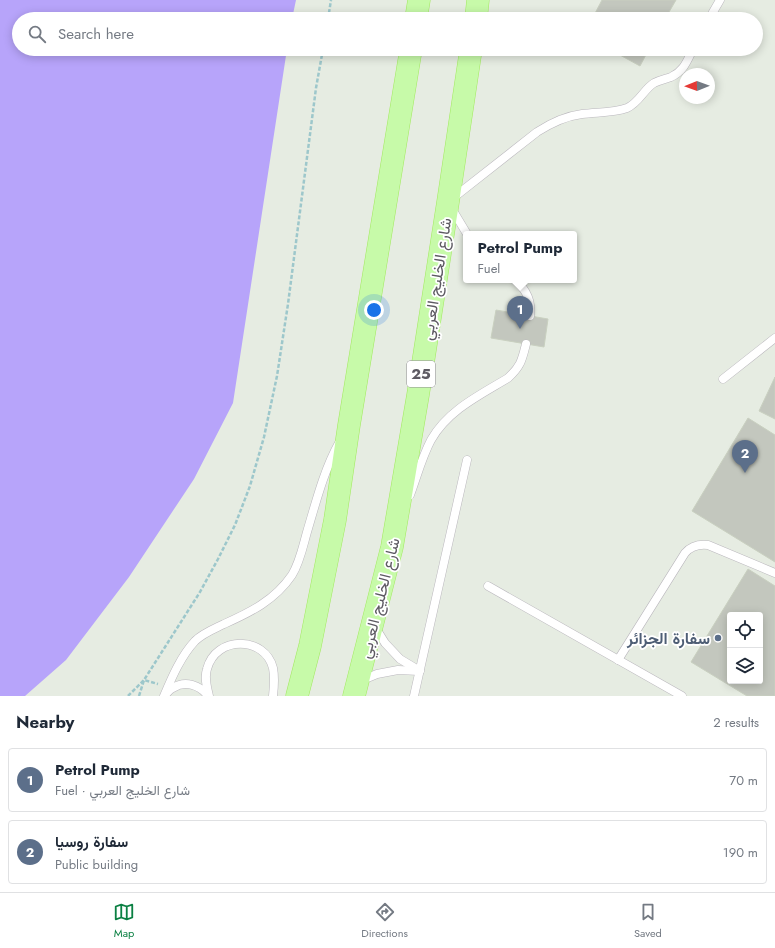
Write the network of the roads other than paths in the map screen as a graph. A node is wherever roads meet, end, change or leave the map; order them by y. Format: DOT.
graph roads {
  1 [pos="419,0"];
  2 [pos="478,0"];
  3 [pos="720,0"];
  4 [pos="417,12"];
  5 [pos="477,12"];
  6 [pos="713,12"];
  7 [pos="410,56"];
  8 [pos="470,56"];
  9 [pos="689,56"];
  10 [pos="448,202"];
  11 [pos="465,231"];
  12 [pos="518,283"];
  13 [pos="530,316"];
  14 [pos="775,338"];
  15 [pos="526,344"];
  16 [pos="723,379"];
  17 [pos="349,425"];
  18 [pos="468,460"];
  19 [pos="392,547"];
  20 [pos="775,573"];
  21 [pos="488,586"];
  22 [pos="373,623"];
  23 [pos="618,660"];
  24 [pos="420,671"];
  25 [pos="356,689"];
  26 [pos="164,696"];
  27 [pos="208,696"];
  28 [pos="273,696"];
  29 [pos="297,696"];
  30 [pos="414,696"];
  31 [pos="682,696"];
  1 -- 4 [label="main road"];
  2 -- 5 [label="main road"];
  3 -- 6 [label="lane"];
  7 -- 17 [label="main road"];
  8 -- 10 [label="main road, شارع الخليج العربي / 25"];
  9 -- 10 [label="lane"];
  10 -- 11 [label="lane"];
  10 -- 19 [label="main road, شارع الخليج العربي / 25"];
  12 -- 13 [label="lane"];
  14 -- 16 [label="lane"];
  15 -- 19 [label="lane"];
  17 -- 26 [label="lane"];
  17 -- 29 [label="main road"];
  18 -- 24 [label="lane"];
  19 -- 22 [label="main road, شارع الخليج العربي / 25"];
  20 -- 23 [label="lane"];
  21 -- 23 [label="lane"];
  22 -- 24 [label="lane"];
  22 -- 25 [label="main road, شارع الخليج العربي / 25"];
  23 -- 31 [label="lane"];
  24 -- 25 [label="lane"];
  24 -- 30 [label="lane"];
  26 -- 27 [label="lane"];
  27 -- 28 [label="lane"];
}
